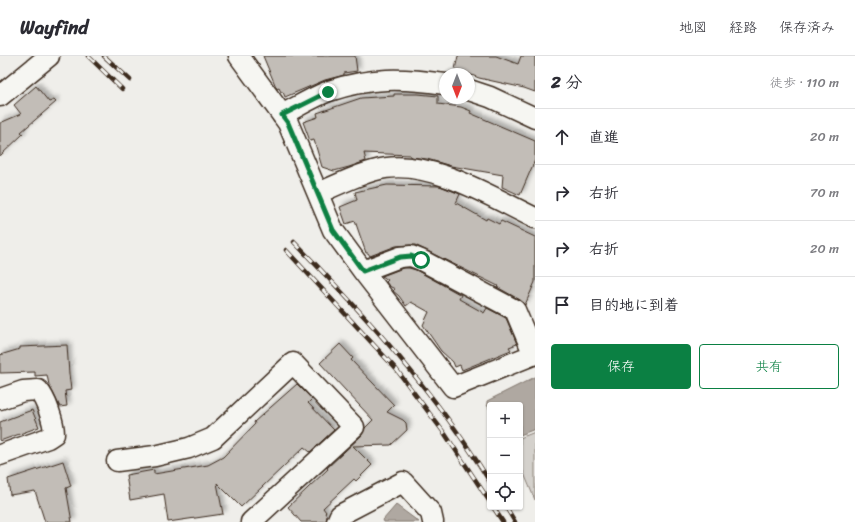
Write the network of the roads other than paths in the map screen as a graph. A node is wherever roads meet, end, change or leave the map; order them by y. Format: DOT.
graph roads {
  1 [pos="50,56"];
  2 [pos="239,56"];
  3 [pos="439,83"];
  4 [pos="475,92"];
  5 [pos="0,96"];
  6 [pos="282,115"];
  7 [pos="535,118"];
  8 [pos="318,193"];
  9 [pos="535,218"];
  10 [pos="363,271"];
  11 [pos="535,354"];
  12 [pos="0,399"];
  13 [pos="0,455"];
  14 [pos="117,461"];
  15 [pos="251,522"];
  16 [pos="337,522"];
  17 [pos="433,522"];
  1 -- 5 [label="street"];
  2 -- 6 [label="street"];
  3 -- 6 [label="street"];
  4 -- 7 [label="street"];
  6 -- 8 [label="street"];
  8 -- 9 [label="street"];
  8 -- 10 [label="street"];
  10 -- 11 [label="street"];
  10 -- 11 [label="street"];
  12 -- 13 [label="street"];
  14 -- 15 [label="street"];
  16 -- 17 [label="street"];
}
